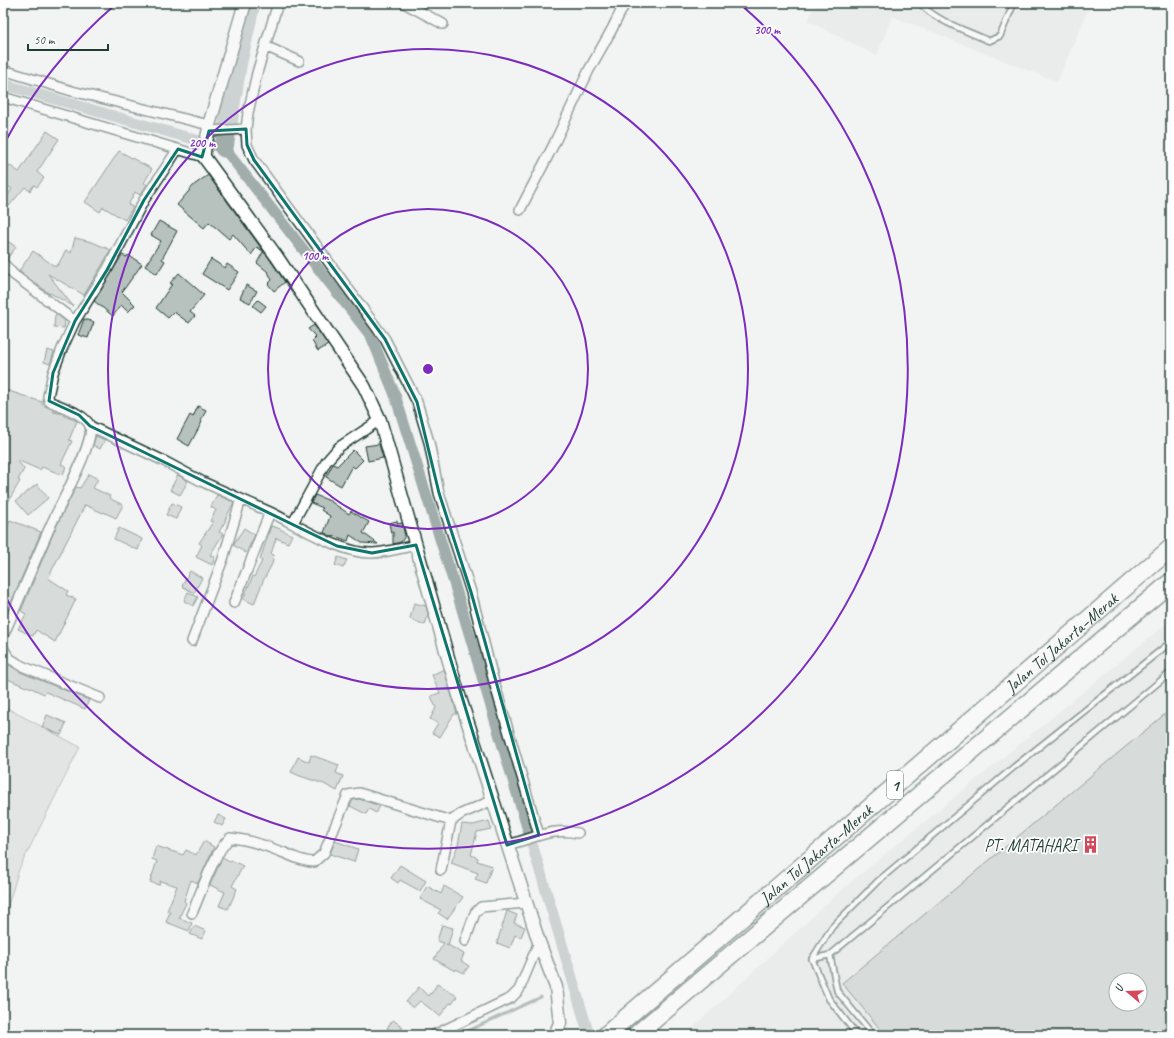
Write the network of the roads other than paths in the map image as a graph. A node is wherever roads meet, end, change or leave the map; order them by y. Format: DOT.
graph roads {
  1 [pos="245,3"];
  2 [pos="278,3"];
  3 [pos="404,3"];
  4 [pos="625,3"];
  5 [pos="920,3"];
  6 [pos="1014,3"];
  7 [pos="443,24"];
  8 [pos="265,46"];
  9 [pos="299,61"];
  10 [pos="3,70"];
  11 [pos="3,97"];
  12 [pos="210,130"];
  13 [pos="242,130"];
  14 [pos="178,150"];
  15 [pos="203,154"];
  16 [pos="520,210"];
  17 [pos="3,263"];
  18 [pos="75,321"];
  19 [pos="380,420"];
  20 [pos="90,426"];
  21 [pos="241,499"];
  22 [pos="270,512"];
  23 [pos="293,523"];
  24 [pos="416,545"];
  25 [pos="1171,548"];
  26 [pos="1171,582"];
  27 [pos="234,603"];
  28 [pos="3,636"];
  29 [pos="192,641"];
  30 [pos="1171,642"];
  31 [pos="3,648"];
  32 [pos="1171,672"];
  33 [pos="100,698"];
  34 [pos="493,800"];
  35 [pos="451,821"];
  36 [pos="578,833"];
  37 [pos="536,836"];
  38 [pos="511,844"];
  39 [pos="441,870"];
  40 [pos="526,903"];
  41 [pos="192,913"];
  42 [pos="465,940"];
  43 [pos="539,942"];
  44 [pos="830,955"];
  45 [pos="812,959"];
  46 [pos="434,1035"];
  47 [pos="555,1035"];
  48 [pos="606,1035"];
  49 [pos="636,1035"];
  50 [pos="858,1035"];
  51 [pos="873,1035"];
  1 -- 12 [label="street"];
  2 -- 8 [label="street"];
  3 -- 7 [label="street"];
  4 -- 16 [label="street"];
  5 -- 6 [label="lane"];
  8 -- 9 [label="street"];
  8 -- 13 [label="street"];
  10 -- 12 [label="street"];
  11 -- 14 [label="street"];
  12 -- 13 [label="street"];
  12 -- 15 [label="street"];
  13 -- 37 [label="street"];
  14 -- 15 [label="street"];
  14 -- 18 [label="street"];
  15 -- 19 [label="street"];
  17 -- 18 [label="street"];
  18 -- 20 [label="street"];
  19 -- 23 [label="street"];
  19 -- 24 [label="street"];
  20 -- 21 [label="street"];
  20 -- 28 [label="street"];
  21 -- 22 [label="street"];
  21 -- 29 [label="street"];
  22 -- 23 [label="street"];
  22 -- 27 [label="street"];
  23 -- 24 [label="street"];
  24 -- 34 [label="street"];
  25 -- 48 [label="highway, Jalan Tol Jakarta–Merak / 1"];
  26 -- 49 [label="highway, Jalan Tol Jakarta–Merak / 1"];
  30 -- 45 [label="lane"];
  31 -- 33 [label="street"];
  32 -- 44 [label="lane"];
  34 -- 35 [label="street"];
  34 -- 38 [label="street"];
  35 -- 39 [label="street"];
  35 -- 41 [label="street"];
  36 -- 37 [label="street"];
  37 -- 38 [label="street"];
  38 -- 40 [label="street"];
  40 -- 42 [label="street"];
  40 -- 43 [label="street"];
  43 -- 46 [label="street"];
  43 -- 47 [label="street"];
  44 -- 45 [label="lane"];
  44 -- 51 [label="lane"];
  45 -- 50 [label="lane"];
}
